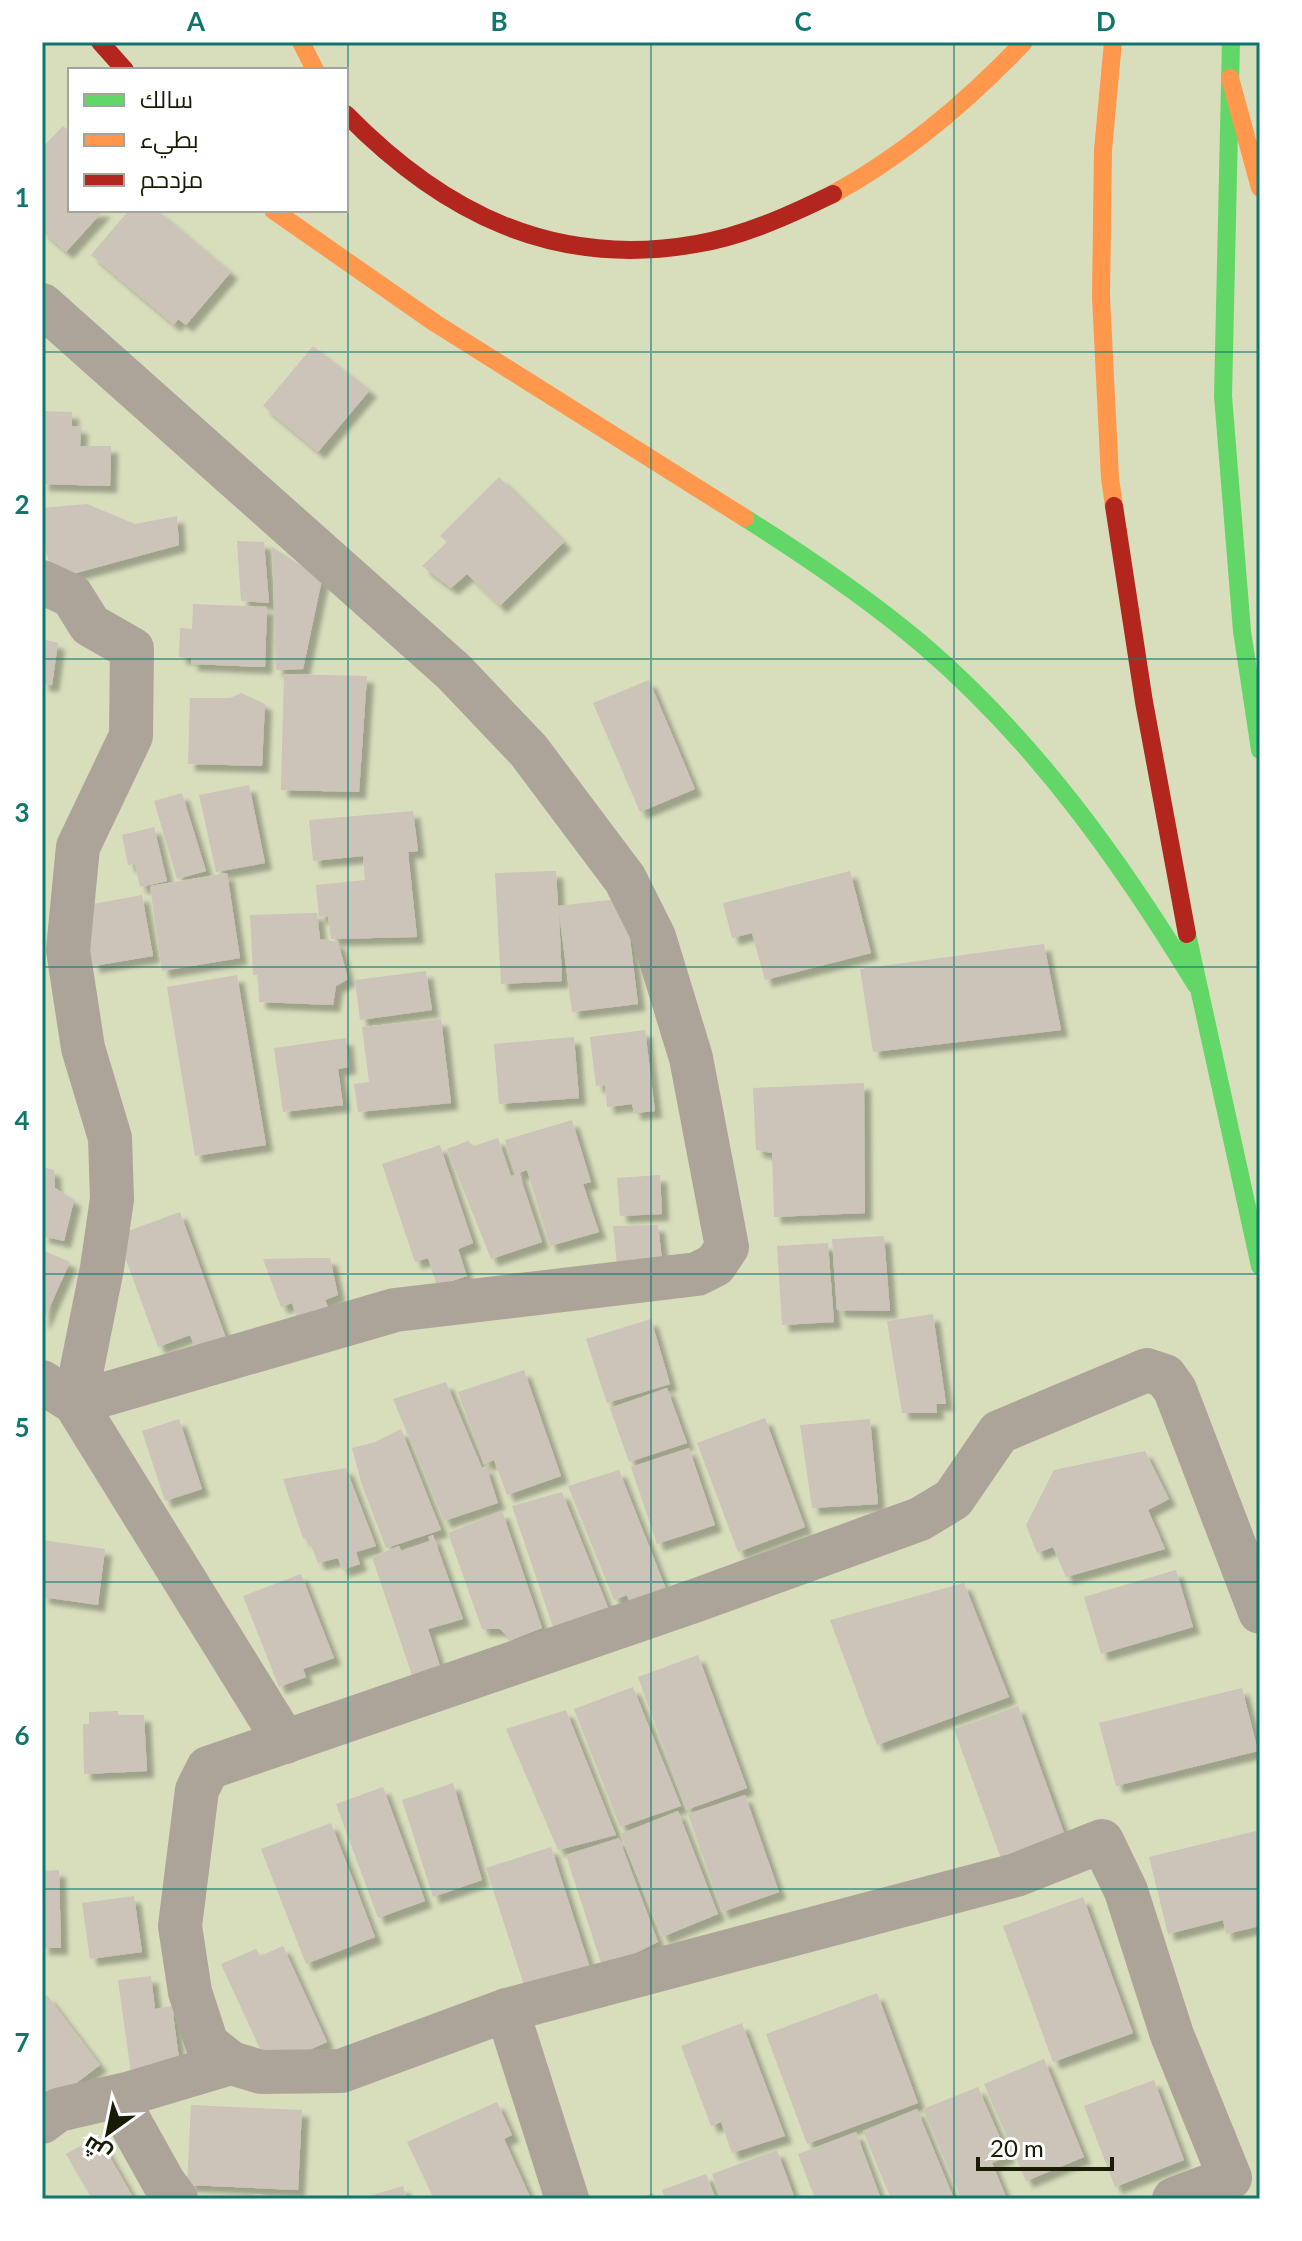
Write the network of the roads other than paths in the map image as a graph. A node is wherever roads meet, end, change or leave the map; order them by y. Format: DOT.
graph roads {
  1 [pos="100,42"];
  2 [pos="301,42"];
  3 [pos="1024,42"];
  4 [pos="1113,42"];
  5 [pos="1231,42"];
  6 [pos="123,68"];
  7 [pos="314,68"];
  8 [pos="1230,78"];
  9 [pos="348,116"];
  10 [pos="1260,188"];
  11 [pos="276,212"];
  12 [pos="42,305"];
  13 [pos="42,582"];
  14 [pos="1260,750"];
  15 [pos="1196,985"];
  16 [pos="1260,1266"];
  17 [pos="58,1392"];
  18 [pos="1260,1612"];
  19 [pos="285,1742"];
  20 [pos="507,2010"];
  21 [pos="231,2063"];
  22 [pos="116,2097"];
  23 [pos="42,2122"];
  24 [pos="1245,2172"];
  25 [pos="176,2199"];
  26 [pos="567,2199"];
  27 [pos="1174,2199"];
  1 -- 6 [label="main road"];
  2 -- 7 [label="main road"];
  3 -- 9 [label="main road"];
  4 -- 15 [label="main road"];
  5 -- 8 [label="main road"];
  8 -- 10 [label="main road"];
  8 -- 14 [label="main road"];
  11 -- 15 [label="main road"];
  12 -- 17 [label="street"];
  13 -- 17 [label="street"];
  15 -- 16 [label="main road"];
  17 -- 19 [label="street"];
  18 -- 19 [label="street"];
  19 -- 21 [label="street"];
  20 -- 21 [label="street"];
  20 -- 24 [label="street"];
  20 -- 26 [label="street"];
  21 -- 22 [label="street"];
  22 -- 23 [label="street"];
  22 -- 25 [label="street"];
  24 -- 27 [label="street"];
}
